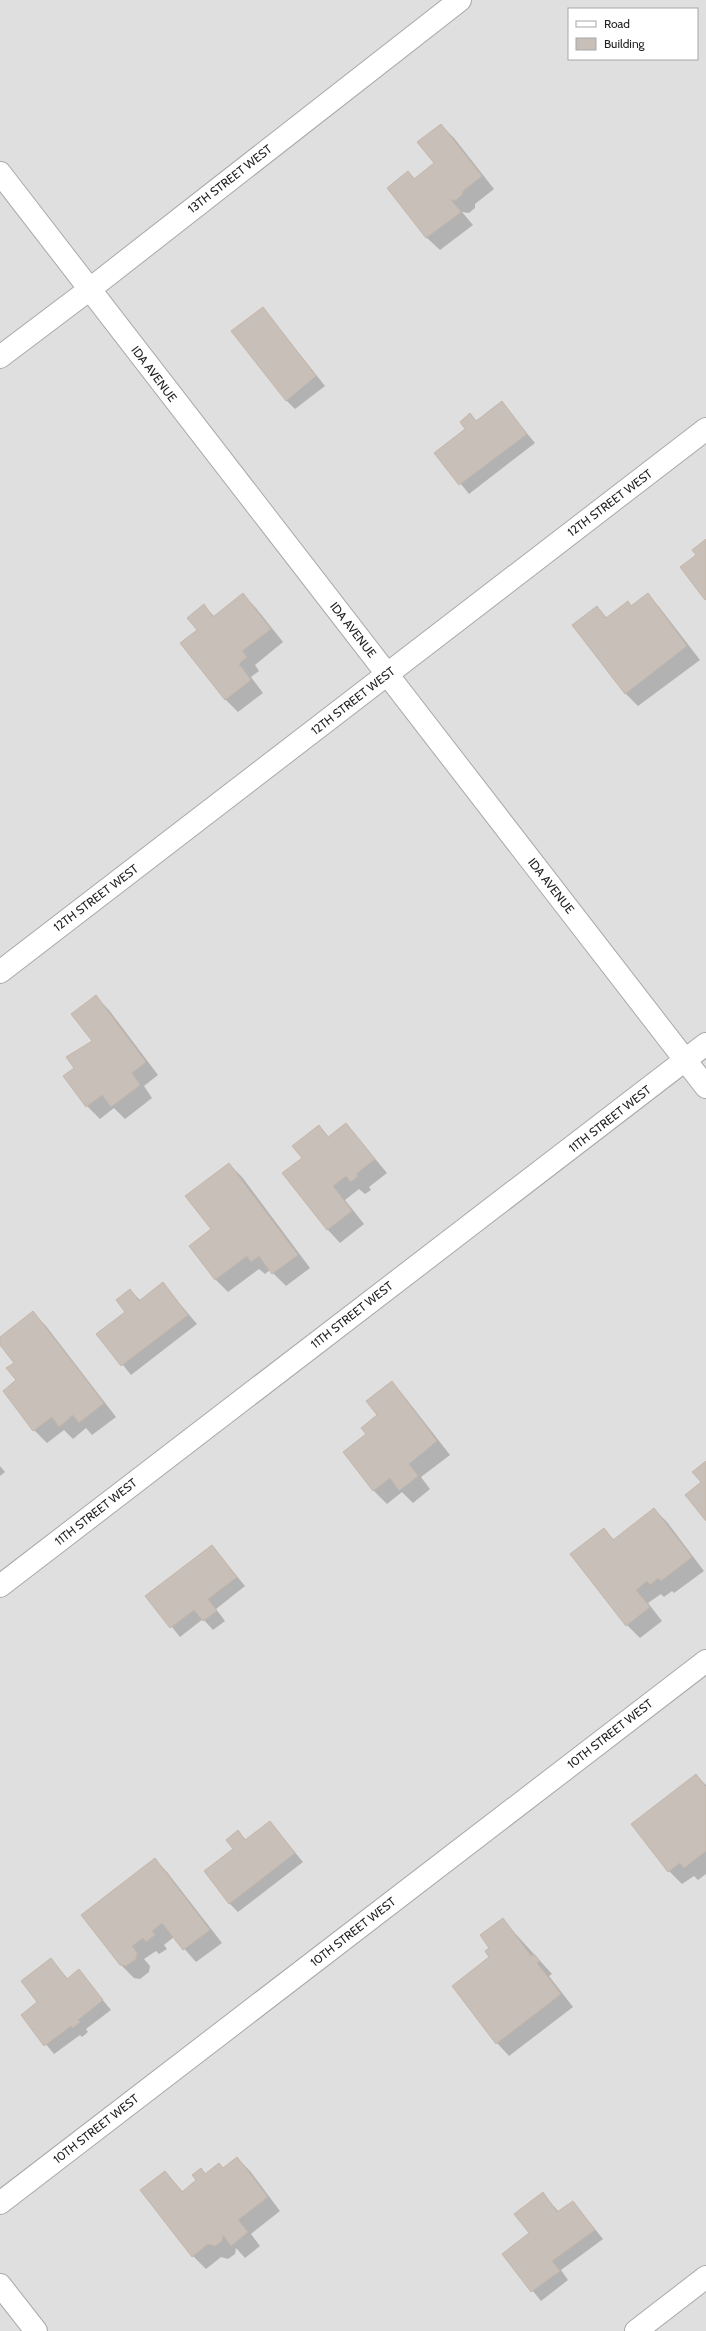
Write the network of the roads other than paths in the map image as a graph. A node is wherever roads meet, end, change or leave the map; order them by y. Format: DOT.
graph roads {
  1 [pos="460,0"];
  2 [pos="0,173"];
  3 [pos="90,289"];
  4 [pos="0,356"];
  5 [pos="706,429"];
  6 [pos="387,674"];
  7 [pos="0,972"];
  8 [pos="706,1044"];
  9 [pos="686,1060"];
  10 [pos="706,1087"];
  11 [pos="0,1586"];
  12 [pos="706,1660"];
  13 [pos="0,2204"];
  14 [pos="706,2277"];
  15 [pos="0,2284"];
  16 [pos="36,2331"];
  17 [pos="636,2331"];
  1 -- 3 [label="street, 13TH STREET WEST"];
  2 -- 3 [label="street, IDA AVENUE"];
  3 -- 4 [label="street, 13TH STREET WEST"];
  3 -- 6 [label="street, IDA AVENUE"];
  5 -- 6 [label="street, 12TH STREET WEST"];
  6 -- 7 [label="street, 12TH STREET WEST"];
  6 -- 9 [label="street, IDA AVENUE"];
  8 -- 9 [label="street, 11TH STREET WEST"];
  9 -- 10 [label="street, IDA AVENUE"];
  9 -- 11 [label="street, 11TH STREET WEST"];
  12 -- 13 [label="street, 10TH STREET WEST"];
  14 -- 17 [label="street"];
  15 -- 16 [label="street"];
}
